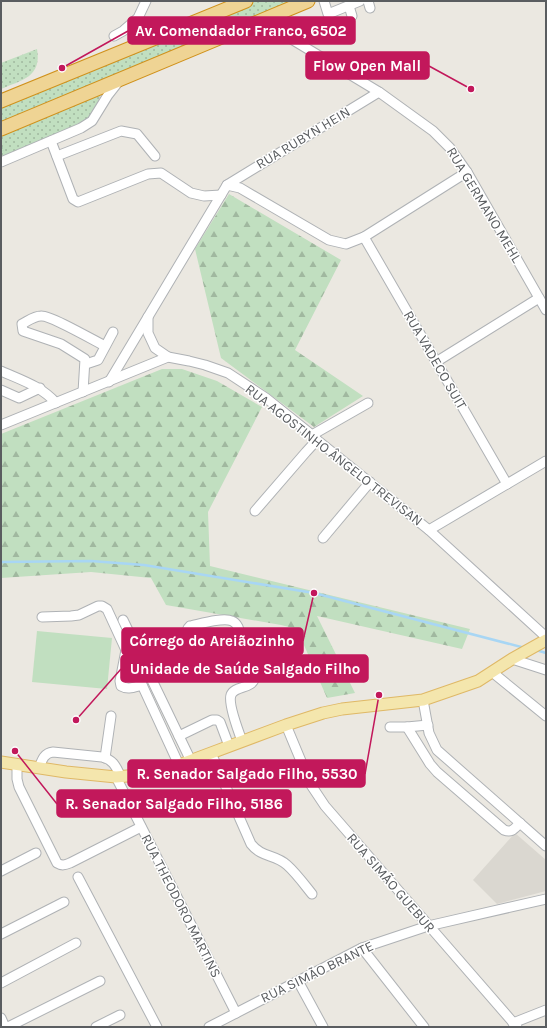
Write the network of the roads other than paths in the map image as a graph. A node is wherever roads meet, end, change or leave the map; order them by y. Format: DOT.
graph roads {
  1 [pos="146,1"];
  2 [pos="246,1"];
  3 [pos="308,1"];
  4 [pos="324,1"];
  5 [pos="360,1"];
  6 [pos="349,6"];
  7 [pos="273,15"];
  8 [pos="352,16"];
  9 [pos="114,36"];
  10 [pos="121,79"];
  11 [pos="380,92"];
  12 [pos="1,101"];
  13 [pos="1,129"];
  14 [pos="51,141"];
  15 [pos="57,156"];
  16 [pos="155,156"];
  17 [pos="1,162"];
  18 [pos="467,172"];
  19 [pos="227,184"];
  20 [pos="221,195"];
  21 [pos="364,237"];
  22 [pos="539,298"];
  23 [pos="546,310"];
  24 [pos="148,317"];
  25 [pos="113,332"];
  26 [pos="105,346"];
  27 [pos="168,357"];
  28 [pos="436,362"];
  29 [pos="86,364"];
  30 [pos="1,371"];
  31 [pos="110,382"];
  32 [pos="40,388"];
  33 [pos="1,390"];
  34 [pos="83,392"];
  35 [pos="56,403"];
  36 [pos="368,403"];
  37 [pos="1,425"];
  38 [pos="315,438"];
  39 [pos="546,461"];
  40 [pos="370,482"];
  41 [pos="507,484"];
  42 [pos="255,512"];
  43 [pos="429,530"];
  44 [pos="323,538"];
  45 [pos="42,617"];
  46 [pos="123,620"];
  47 [pos="241,635"];
  48 [pos="546,638"];
  49 [pos="126,650"];
  50 [pos="278,658"];
  51 [pos="512,659"];
  52 [pos="252,667"];
  53 [pos="546,670"];
  54 [pos="492,672"];
  55 [pos="142,685"];
  56 [pos="423,700"];
  57 [pos="111,716"];
  58 [pos="546,716"];
  59 [pos="286,725"];
  60 [pos="428,725"];
  61 [pos="390,727"];
  62 [pos="407,727"];
  63 [pos="179,736"];
  64 [pos="242,742"];
  65 [pos="229,746"];
  66 [pos="212,753"];
  67 [pos="105,758"];
  68 [pos="191,761"];
  69 [pos="1,762"];
  70 [pos="17,764"];
  71 [pos="179,765"];
  72 [pos="38,768"];
  73 [pos="118,777"];
  74 [pos="479,787"];
  75 [pos="468,800"];
  76 [pos="520,823"];
  77 [pos="141,827"];
  78 [pos="546,846"];
  79 [pos="36,853"];
  80 [pos="1,871"];
  81 [pos="78,878"];
  82 [pos="312,894"];
  83 [pos="546,899"];
  84 [pos="64,902"];
  85 [pos="428,926"];
  86 [pos="1,934"];
  87 [pos="76,943"];
  88 [pos="362,948"];
  89 [pos="100,980"];
  90 [pos="298,981"];
  91 [pos="1,983"];
  92 [pos="546,1010"];
  93 [pos="236,1013"];
  94 [pos="120,1014"];
  95 [pos="1,1018"];
  96 [pos="220,1024"];
  97 [pos="515,1025"];
  98 [pos="7,1027"];
  99 [pos="96,1027"];
  100 [pos="156,1027"];
  101 [pos="209,1027"];
  102 [pos="323,1027"];
  103 [pos="424,1027"];
  1 -- 9 [label="street"];
  2 -- 12 [label="highway"];
  3 -- 7 [label="highway"];
  4 -- 6 [label="street"];
  5 -- 6 [label="street"];
  6 -- 8 [label="street"];
  7 -- 10 [label="highway"];
  7 -- 11 [label="street, RUA GERMANO MEHL"];
  10 -- 13 [label="highway"];
  10 -- 14 [label="street"];
  11 -- 18 [label="street, RUA GERMANO MEHL"];
  11 -- 19 [label="street, RUA RUBYN HEIN"];
  14 -- 15 [label="street"];
  14 -- 17 [label="street"];
  15 -- 16 [label="street"];
  15 -- 20 [label="street"];
  18 -- 21 [label="street"];
  18 -- 22 [label="street, RUA GERMANO MEHL"];
  19 -- 20 [label="street"];
  19 -- 21 [label="street"];
  20 -- 24 [label="street"];
  21 -- 28 [label="street, RUA VADECO SUIT"];
  22 -- 23 [label="street, RUA GERMANO MEHL"];
  22 -- 28 [label="street"];
  24 -- 27 [label="street"];
  24 -- 31 [label="street"];
  25 -- 26 [label="street"];
  26 -- 29 [label="street"];
  26 -- 29 [label="street"];
  27 -- 31 [label="street"];
  27 -- 38 [label="street, RUA AGOSTINHO ÂNGELO TREVISAN"];
  28 -- 41 [label="street, RUA VADECO SUIT"];
  29 -- 34 [label="street"];
  30 -- 32 [label="street"];
  31 -- 34 [label="street"];
  32 -- 33 [label="street"];
  32 -- 35 [label="street"];
  34 -- 35 [label="street"];
  35 -- 37 [label="street"];
  36 -- 38 [label="street"];
  38 -- 40 [label="street, RUA AGOSTINHO ÂNGELO TREVISAN"];
  38 -- 42 [label="street"];
  39 -- 41 [label="street"];
  40 -- 43 [label="street, RUA AGOSTINHO ÂNGELO TREVISAN"];
  40 -- 44 [label="street"];
  41 -- 43 [label="street"];
  43 -- 48 [label="street, RUA AGOSTINHO ÂNGELO TREVISAN"];
  45 -- 49 [label="street"];
  46 -- 63 [label="street"];
  47 -- 47 [label="street"];
  47 -- 52 [label="street"];
  48 -- 51 [label="main road"];
  49 -- 55 [label="street"];
  49 -- 55 [label="street"];
  50 -- 52 [label="street"];
  51 -- 53 [label="street"];
  51 -- 54 [label="main road"];
  52 -- 64 [label="street"];
  54 -- 56 [label="main road"];
  54 -- 58 [label="street"];
  55 -- 71 [label="street"];
  56 -- 59 [label="main road"];
  56 -- 60 [label="street"];
  57 -- 67 [label="street"];
  59 -- 64 [label="main road"];
  59 -- 85 [label="street, RUA SIMÃO GUEBUR"];
  60 -- 62 [label="street"];
  60 -- 74 [label="street"];
  61 -- 62 [label="street"];
  62 -- 75 [label="street"];
  63 -- 65 [label="street"];
  63 -- 68 [label="street"];
  64 -- 65 [label="main road"];
  65 -- 66 [label="main road"];
  66 -- 68 [label="main road"];
  66 -- 82 [label="street"];
  67 -- 72 [label="street"];
  67 -- 73 [label="street, RUA THEODORO MARTINS"];
  68 -- 71 [label="main road"];
  69 -- 70 [label="main road"];
  70 -- 72 [label="main road"];
  70 -- 77 [label="street"];
  71 -- 73 [label="main road"];
  72 -- 73 [label="main road"];
  73 -- 77 [label="street, RUA THEODORO MARTINS"];
  74 -- 75 [label="street"];
  74 -- 76 [label="street"];
  75 -- 76 [label="street"];
  76 -- 78 [label="street"];
  77 -- 93 [label="street, RUA THEODORO MARTINS"];
  79 -- 80 [label="street"];
  81 -- 100 [label="street"];
  83 -- 85 [label="street, RUA SIMÃO BRANTE"];
  84 -- 86 [label="street"];
  85 -- 88 [label="street, RUA SIMÃO BRANTE"];
  85 -- 97 [label="street, RUA SIMÃO GUEBUR"];
  87 -- 91 [label="street"];
  88 -- 90 [label="street, RUA SIMÃO BRANTE"];
  88 -- 103 [label="street"];
  89 -- 98 [label="street"];
  90 -- 93 [label="street, RUA SIMÃO BRANTE"];
  90 -- 102 [label="street"];
  92 -- 97 [label="street"];
  93 -- 96 [label="street, RUA SIMÃO BRANTE"];
  94 -- 99 [label="street"];
  95 -- 98 [label="street"];
  96 -- 101 [label="street, RUA SIMÃO BRANTE"];
}
